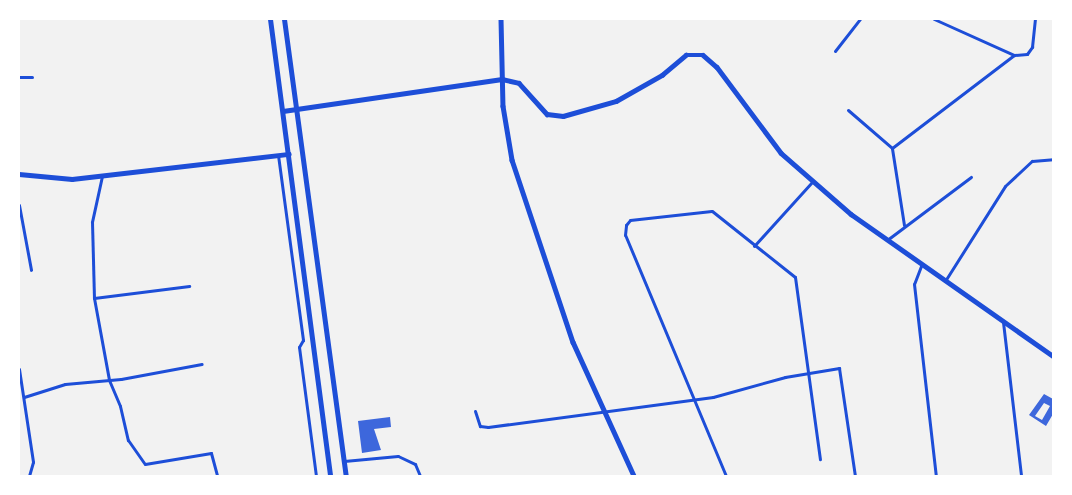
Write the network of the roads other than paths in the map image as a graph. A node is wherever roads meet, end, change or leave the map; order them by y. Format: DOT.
graph roads {
  1 [pos="270,19"];
  2 [pos="284,19"];
  3 [pos="501,19"];
  4 [pos="860,19"];
  5 [pos="934,19"];
  6 [pos="1035,19"];
  7 [pos="835,51"];
  8 [pos="1014,55"];
  9 [pos="19,77"];
  10 [pos="32,77"];
  11 [pos="502,79"];
  12 [pos="296,110"];
  13 [pos="848,110"];
  14 [pos="283,111"];
  15 [pos="892,148"];
  16 [pos="289,154"];
  17 [pos="278,155"];
  18 [pos="1053,159"];
  19 [pos="19,174"];
  20 [pos="102,176"];
  21 [pos="971,178"];
  22 [pos="813,180"];
  23 [pos="19,205"];
  24 [pos="904,225"];
  25 [pos="887,240"];
  26 [pos="754,246"];
  27 [pos="921,266"];
  28 [pos="31,270"];
  29 [pos="945,282"];
  30 [pos="188,286"];
  31 [pos="94,298"];
  32 [pos="1003,322"];
  33 [pos="1053,356"];
  34 [pos="202,364"];
  35 [pos="19,368"];
  36 [pos="809,373"];
  37 [pos="109,380"];
  38 [pos="24,397"];
  39 [pos="694,400"];
  40 [pos="475,411"];
  41 [pos="603,411"];
  42 [pos="820,459"];
  43 [pos="344,461"];
  44 [pos="217,474"];
  45 [pos="29,476"];
  46 [pos="316,476"];
  47 [pos="330,476"];
  48 [pos="346,476"];
  49 [pos="420,476"];
  50 [pos="634,476"];
  51 [pos="726,476"];
  52 [pos="855,476"];
  53 [pos="936,476"];
  54 [pos="1021,476"];
  1 -- 14 [label="main road"];
  2 -- 12 [label="main road"];
  3 -- 11 [label="street"];
  4 -- 7 [label="street"];
  5 -- 8 [label="street"];
  6 -- 8 [label="street"];
  8 -- 15 [label="street"];
  9 -- 10 [label="street"];
  11 -- 12 [label="street"];
  11 -- 22 [label="street"];
  11 -- 41 [label="street"];
  12 -- 14 [label="street"];
  12 -- 43 [label="main road"];
  13 -- 15 [label="street"];
  14 -- 16 [label="main road"];
  15 -- 24 [label="street"];
  16 -- 17 [label="street"];
  16 -- 47 [label="main road"];
  17 -- 20 [label="street"];
  17 -- 46 [label="street"];
  18 -- 29 [label="street"];
  19 -- 20 [label="street"];
  20 -- 31 [label="street"];
  21 -- 24 [label="street"];
  22 -- 25 [label="street"];
  22 -- 26 [label="street"];
  23 -- 28 [label="street"];
  24 -- 25 [label="street"];
  25 -- 27 [label="street"];
  26 -- 36 [label="street"];
  26 -- 39 [label="street"];
  27 -- 29 [label="street"];
  27 -- 53 [label="street"];
  29 -- 32 [label="street"];
  30 -- 31 [label="street"];
  31 -- 37 [label="street"];
  32 -- 33 [label="street"];
  32 -- 54 [label="street"];
  34 -- 37 [label="street"];
  35 -- 38 [label="street"];
  36 -- 39 [label="street"];
  36 -- 42 [label="street"];
  36 -- 52 [label="street"];
  37 -- 38 [label="street"];
  37 -- 44 [label="street"];
  38 -- 45 [label="street"];
  39 -- 41 [label="street"];
  39 -- 51 [label="street"];
  40 -- 41 [label="street"];
  41 -- 50 [label="street"];
  43 -- 48 [label="main road"];
  43 -- 49 [label="street"];
}
